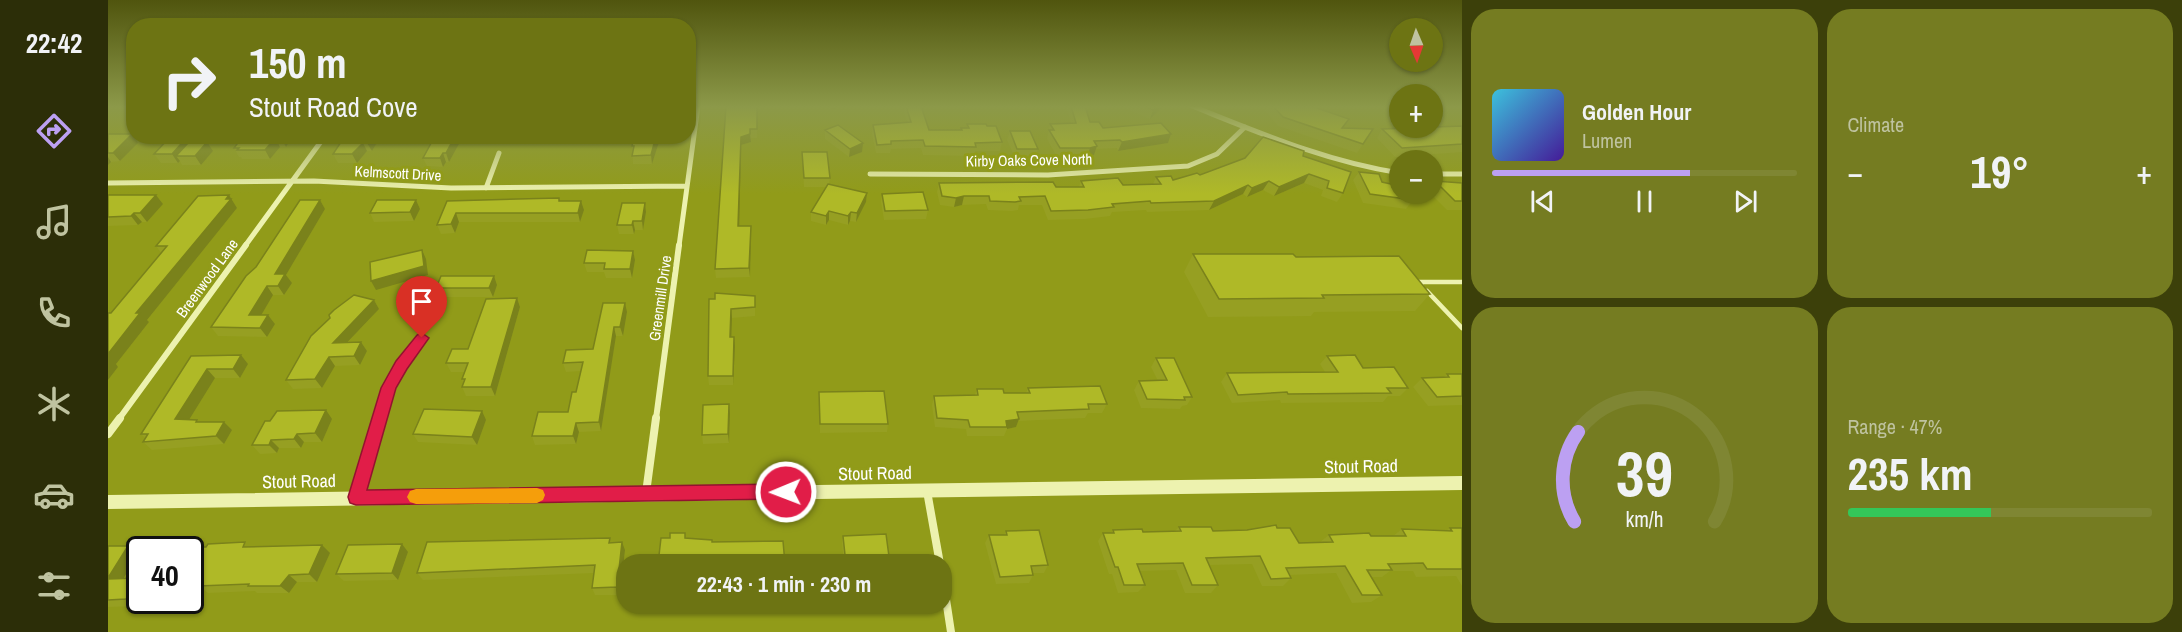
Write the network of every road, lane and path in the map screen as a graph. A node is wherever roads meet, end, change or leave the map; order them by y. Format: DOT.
graph roads {
  1 [pos="1236,135"];
  2 [pos="1271,135"];
  3 [pos="319,144"];
  4 [pos="693,144"];
  5 [pos="499,153"];
  6 [pos="1389,171"];
  7 [pos="870,174"];
  8 [pos="1443,174"];
  9 [pos="1462,174"];
  10 [pos="293,181"];
  11 [pos="108,183"];
  12 [pos="687,186"];
  13 [pos="486,188"];
  14 [pos="1461,284"];
  15 [pos="1462,328"];
  16 [pos="422,338"];
  17 [pos="108,434"];
  18 [pos="1462,483"];
  19 [pos="927,490"];
  20 [pos="646,494"];
  21 [pos="356,497"];
  22 [pos="108,502"];
  23 [pos="938,554"];
  24 [pos="948,614"];
  25 [pos="951,632"];
  1 -- 7 [label="street, Kirby Oaks Cove North"];
  2 -- 6 [label="street"];
  3 -- 10 [label="street, Breenwood Lane"];
  4 -- 12 [label="street, Greenmill Drive"];
  5 -- 13 [label="street"];
  8 -- 9 [label="street"];
  10 -- 11 [label="street, Kelmscott Drive"];
  10 -- 13 [label="street, Kelmscott Drive"];
  10 -- 17 [label="street, Breenwood Lane"];
  12 -- 13 [label="street, Kelmscott Drive"];
  12 -- 20 [label="street, Greenmill Drive"];
  14 -- 15 [label="lane"];
  16 -- 21 [label="street"];
  18 -- 19 [label="street, Stout Road"];
  19 -- 20 [label="street, Stout Road"];
  19 -- 23 [label="street"];
  20 -- 21 [label="street, Stout Road"];
  21 -- 22 [label="street, Stout Road"];
  24 -- 25 [label="street"];
}
